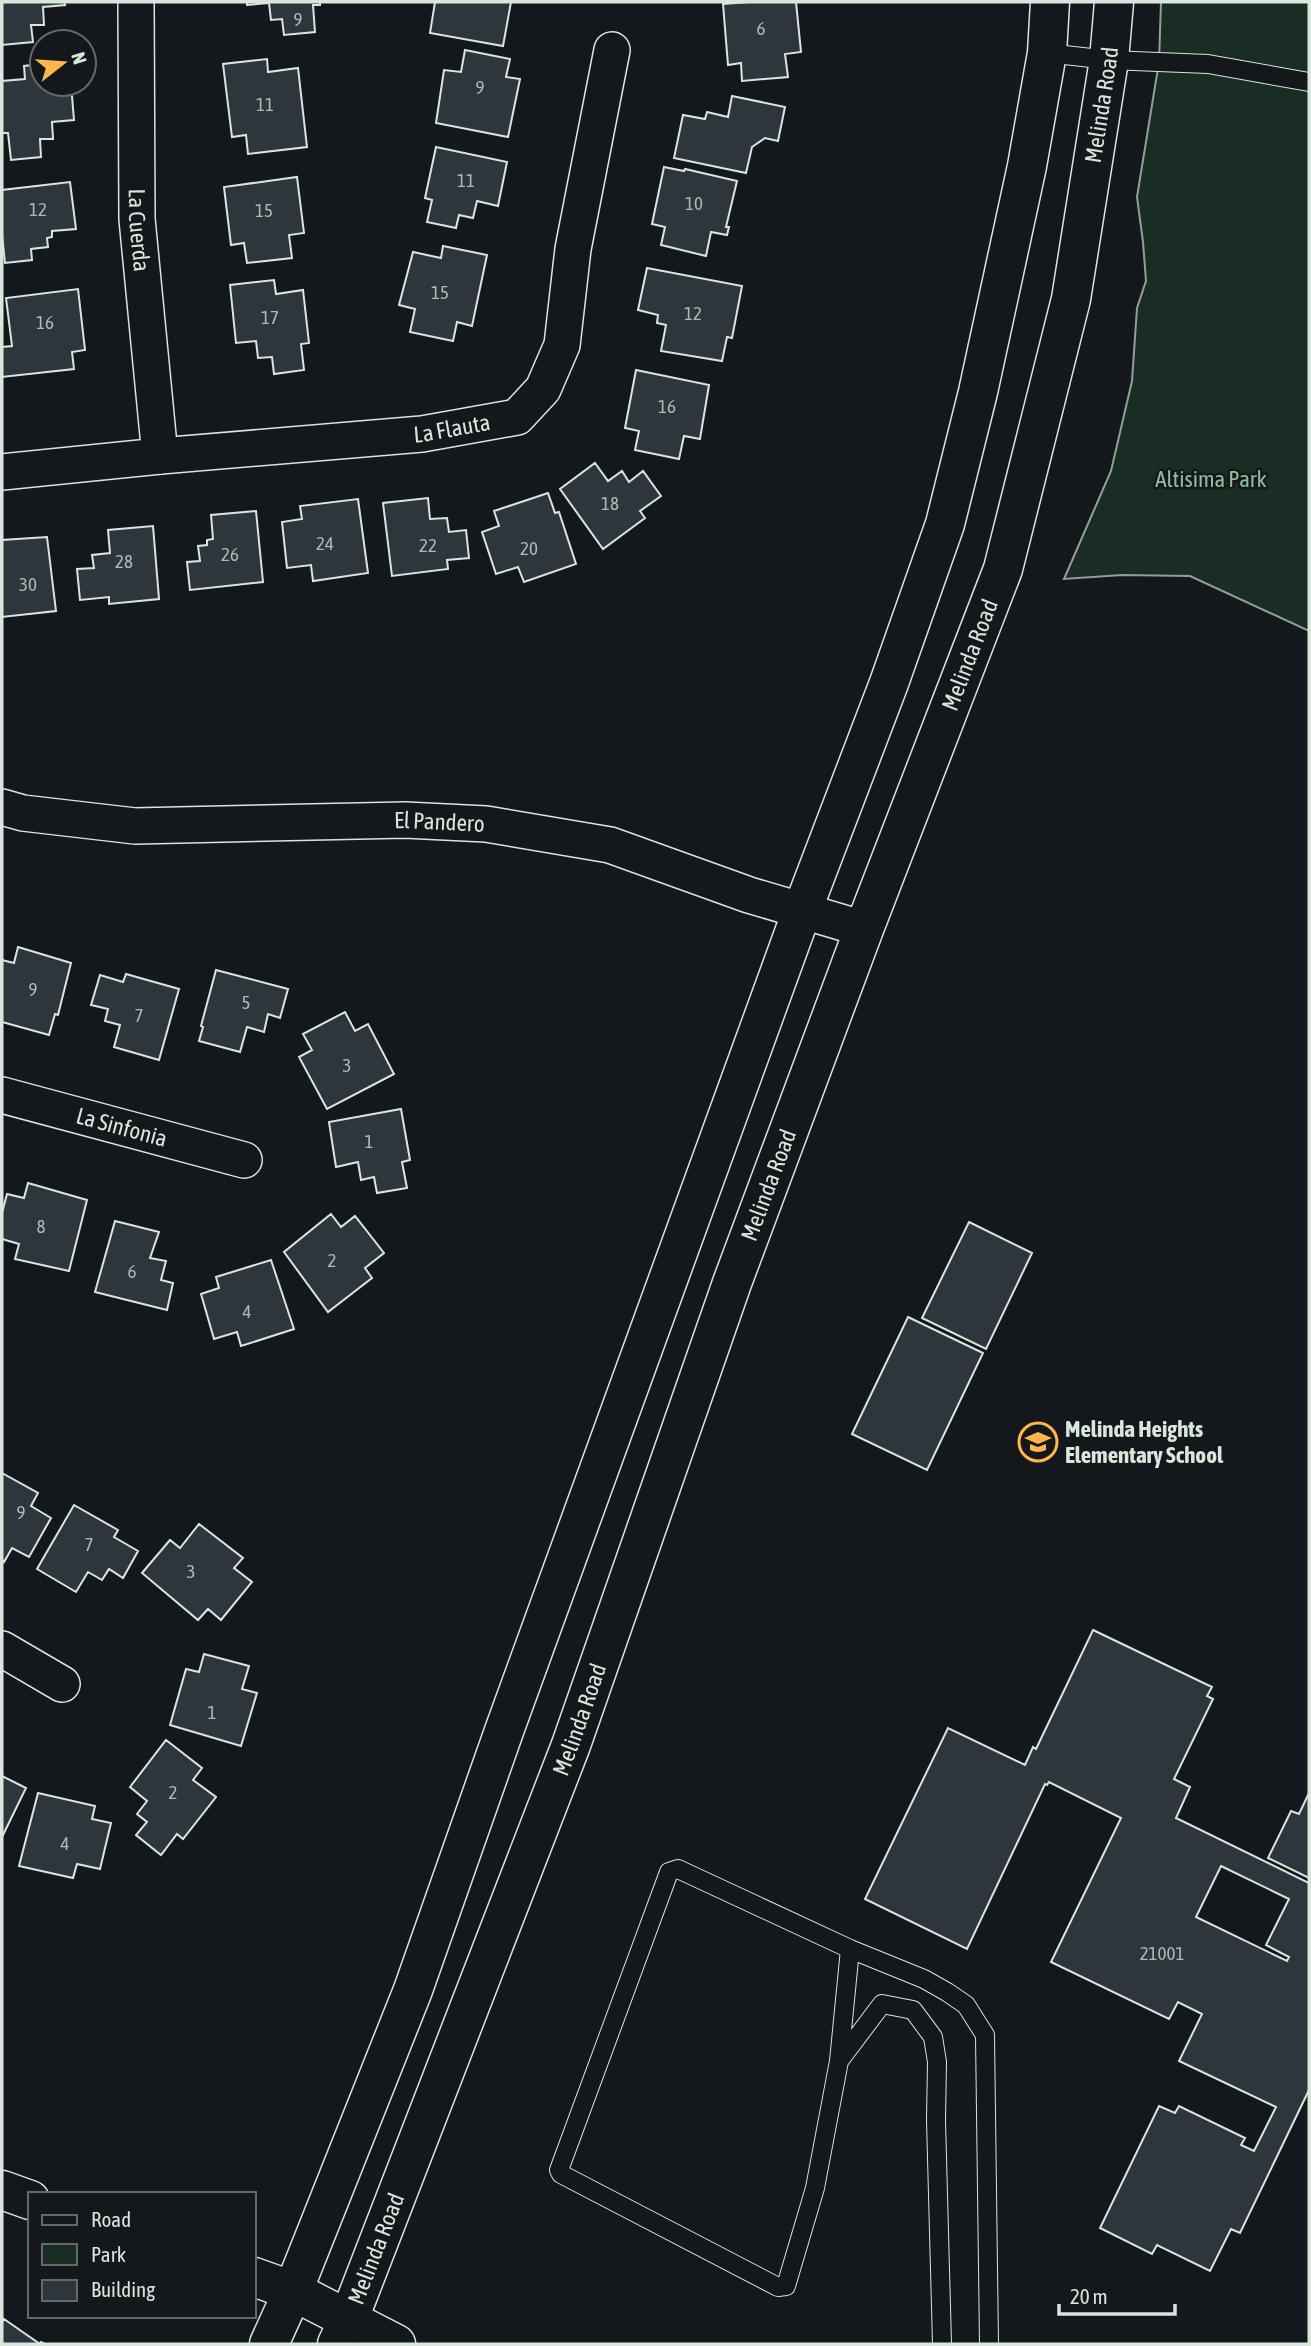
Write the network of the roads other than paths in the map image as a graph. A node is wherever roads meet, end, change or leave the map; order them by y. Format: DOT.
graph roads {
  1 [pos="136,2"];
  2 [pos="1050,2"];
  3 [pos="1114,2"];
  4 [pos="612,50"];
  5 [pos="1047,53"];
  6 [pos="1109,60"];
  7 [pos="1309,82"];
  8 [pos="159,456"];
  9 [pos="2,472"];
  10 [pos="2,807"];
  11 [pos="802,911"];
  12 [pos="864,929"];
  13 [pos="2,1095"];
  14 [pos="244,1160"];
  15 [pos="2,1649"];
  16 [pos="62,1684"];
  17 [pos="850,1949"];
  18 [pos="839,2061"];
  19 [pos="2,2190"];
  20 [pos="28,2199"];
  21 [pos="256,2278"];
  22 [pos="293,2291"];
  23 [pos="342,2333"];
  24 [pos="269,2344"];
  25 [pos="396,2344"];
  26 [pos="942,2344"];
  27 [pos="989,2344"];
  1 -- 8 [label="street, La Cuerda"];
  2 -- 5 [label="main road"];
  3 -- 6 [label="main road, Melinda Road"];
  4 -- 8 [label="street, La Flauta"];
  5 -- 6 [label="lane"];
  5 -- 11 [label="main road"];
  6 -- 7 [label="lane"];
  6 -- 12 [label="main road, Melinda Road"];
  8 -- 9 [label="street, La Flauta"];
  10 -- 11 [label="street, El Pandero"];
  11 -- 12 [label="street, El Pandero"];
  11 -- 22 [label="main road"];
  12 -- 23 [label="main road, Melinda Road"];
  13 -- 14 [label="street, La Sinfonia"];
  15 -- 16 [label="street"];
  17 -- 18 [label="lane"];
  17 -- 18 [label="lane"];
  17 -- 27 [label="lane"];
  18 -- 26 [label="lane"];
  19 -- 20 [label="main road"];
  21 -- 22 [label="main road"];
  22 -- 23 [label="main road"];
  22 -- 24 [label="main road"];
  23 -- 25 [label="main road"];
}
